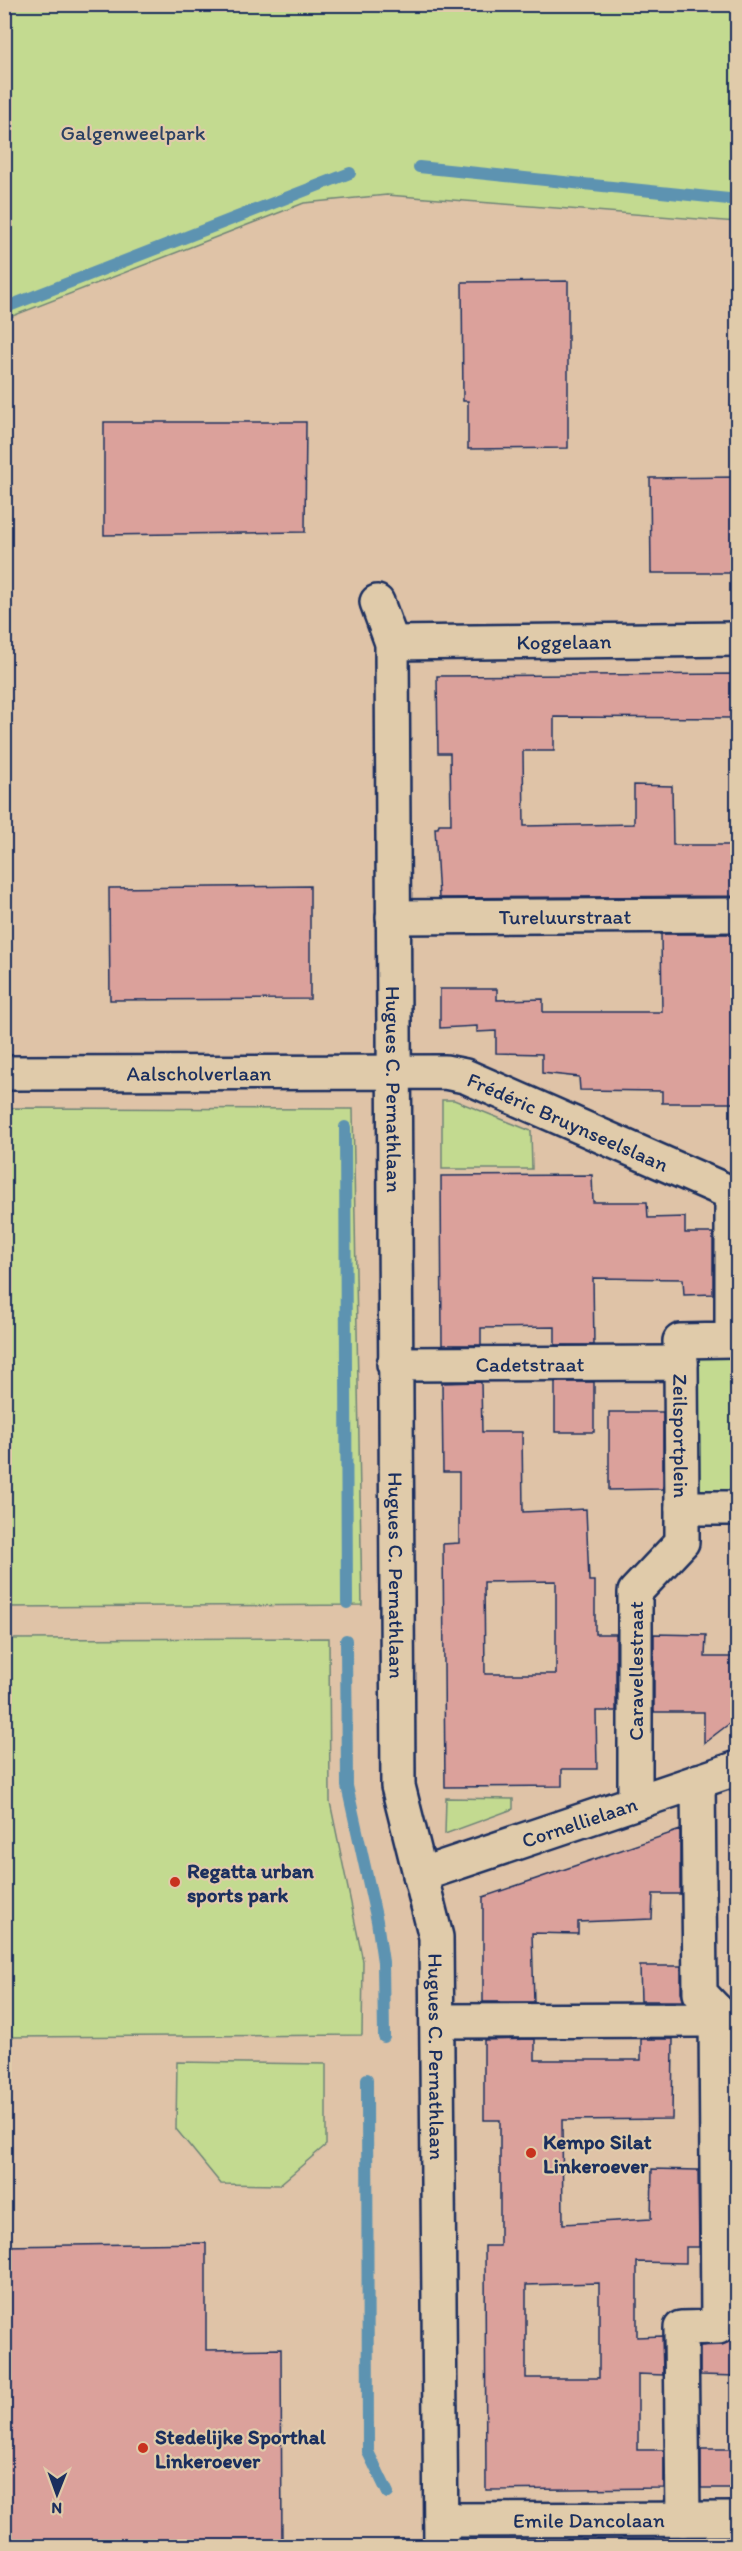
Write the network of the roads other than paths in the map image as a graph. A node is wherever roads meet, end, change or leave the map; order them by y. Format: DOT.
graph roads {
  1 [pos="377,602"];
  2 [pos="738,639"];
  3 [pos="392,643"];
  4 [pos="738,915"];
  5 [pos="393,917"];
  6 [pos="4,1073"];
  7 [pos="393,1073"];
  8 [pos="735,1195"];
  9 [pos="674,1362"];
  10 [pos="394,1364"];
  11 [pos="738,1508"];
  12 [pos="682,1515"];
  13 [pos="738,1768"];
  14 [pos="698,1781"];
  15 [pos="635,1802"];
  16 [pos="420,1875"];
  17 [pos="727,2010"];
  18 [pos="437,2021"];
  19 [pos="682,2519"];
  20 [pos="738,2519"];
  21 [pos="441,2533"];
  1 -- 3 [label="street, Hugues C. Pernathlaan"];
  2 -- 3 [label="street, Koggelaan"];
  3 -- 5 [label="street, Hugues C. Pernathlaan"];
  4 -- 5 [label="street, Tureluurstraat"];
  5 -- 7 [label="street, Hugues C. Pernathlaan"];
  6 -- 7 [label="street, Aalscholverlaan"];
  7 -- 8 [label="street, Frédéric Bruynseelslaan"];
  7 -- 10 [label="street, Hugues C. Pernathlaan"];
  8 -- 9 [label="street, Zeilsportplein"];
  9 -- 10 [label="street, Cadetstraat"];
  9 -- 12 [label="street, Zeilsportplein"];
  10 -- 16 [label="street, Hugues C. Pernathlaan"];
  11 -- 12 [label="street, Zeilsportplein"];
  12 -- 15 [label="street, Caravellestraat"];
  13 -- 14 [label="street, Cornellielaan"];
  14 -- 15 [label="street, Cornellielaan"];
  14 -- 17 [label="street"];
  15 -- 16 [label="street, Cornellielaan"];
  16 -- 18 [label="street, Hugues C. Pernathlaan"];
  17 -- 18 [label="street"];
  17 -- 19 [label="street"];
  18 -- 21 [label="street, Hugues C. Pernathlaan"];
  19 -- 20 [label="street, Emile Dancolaan"];
  19 -- 21 [label="street, Emile Dancolaan"];
}
